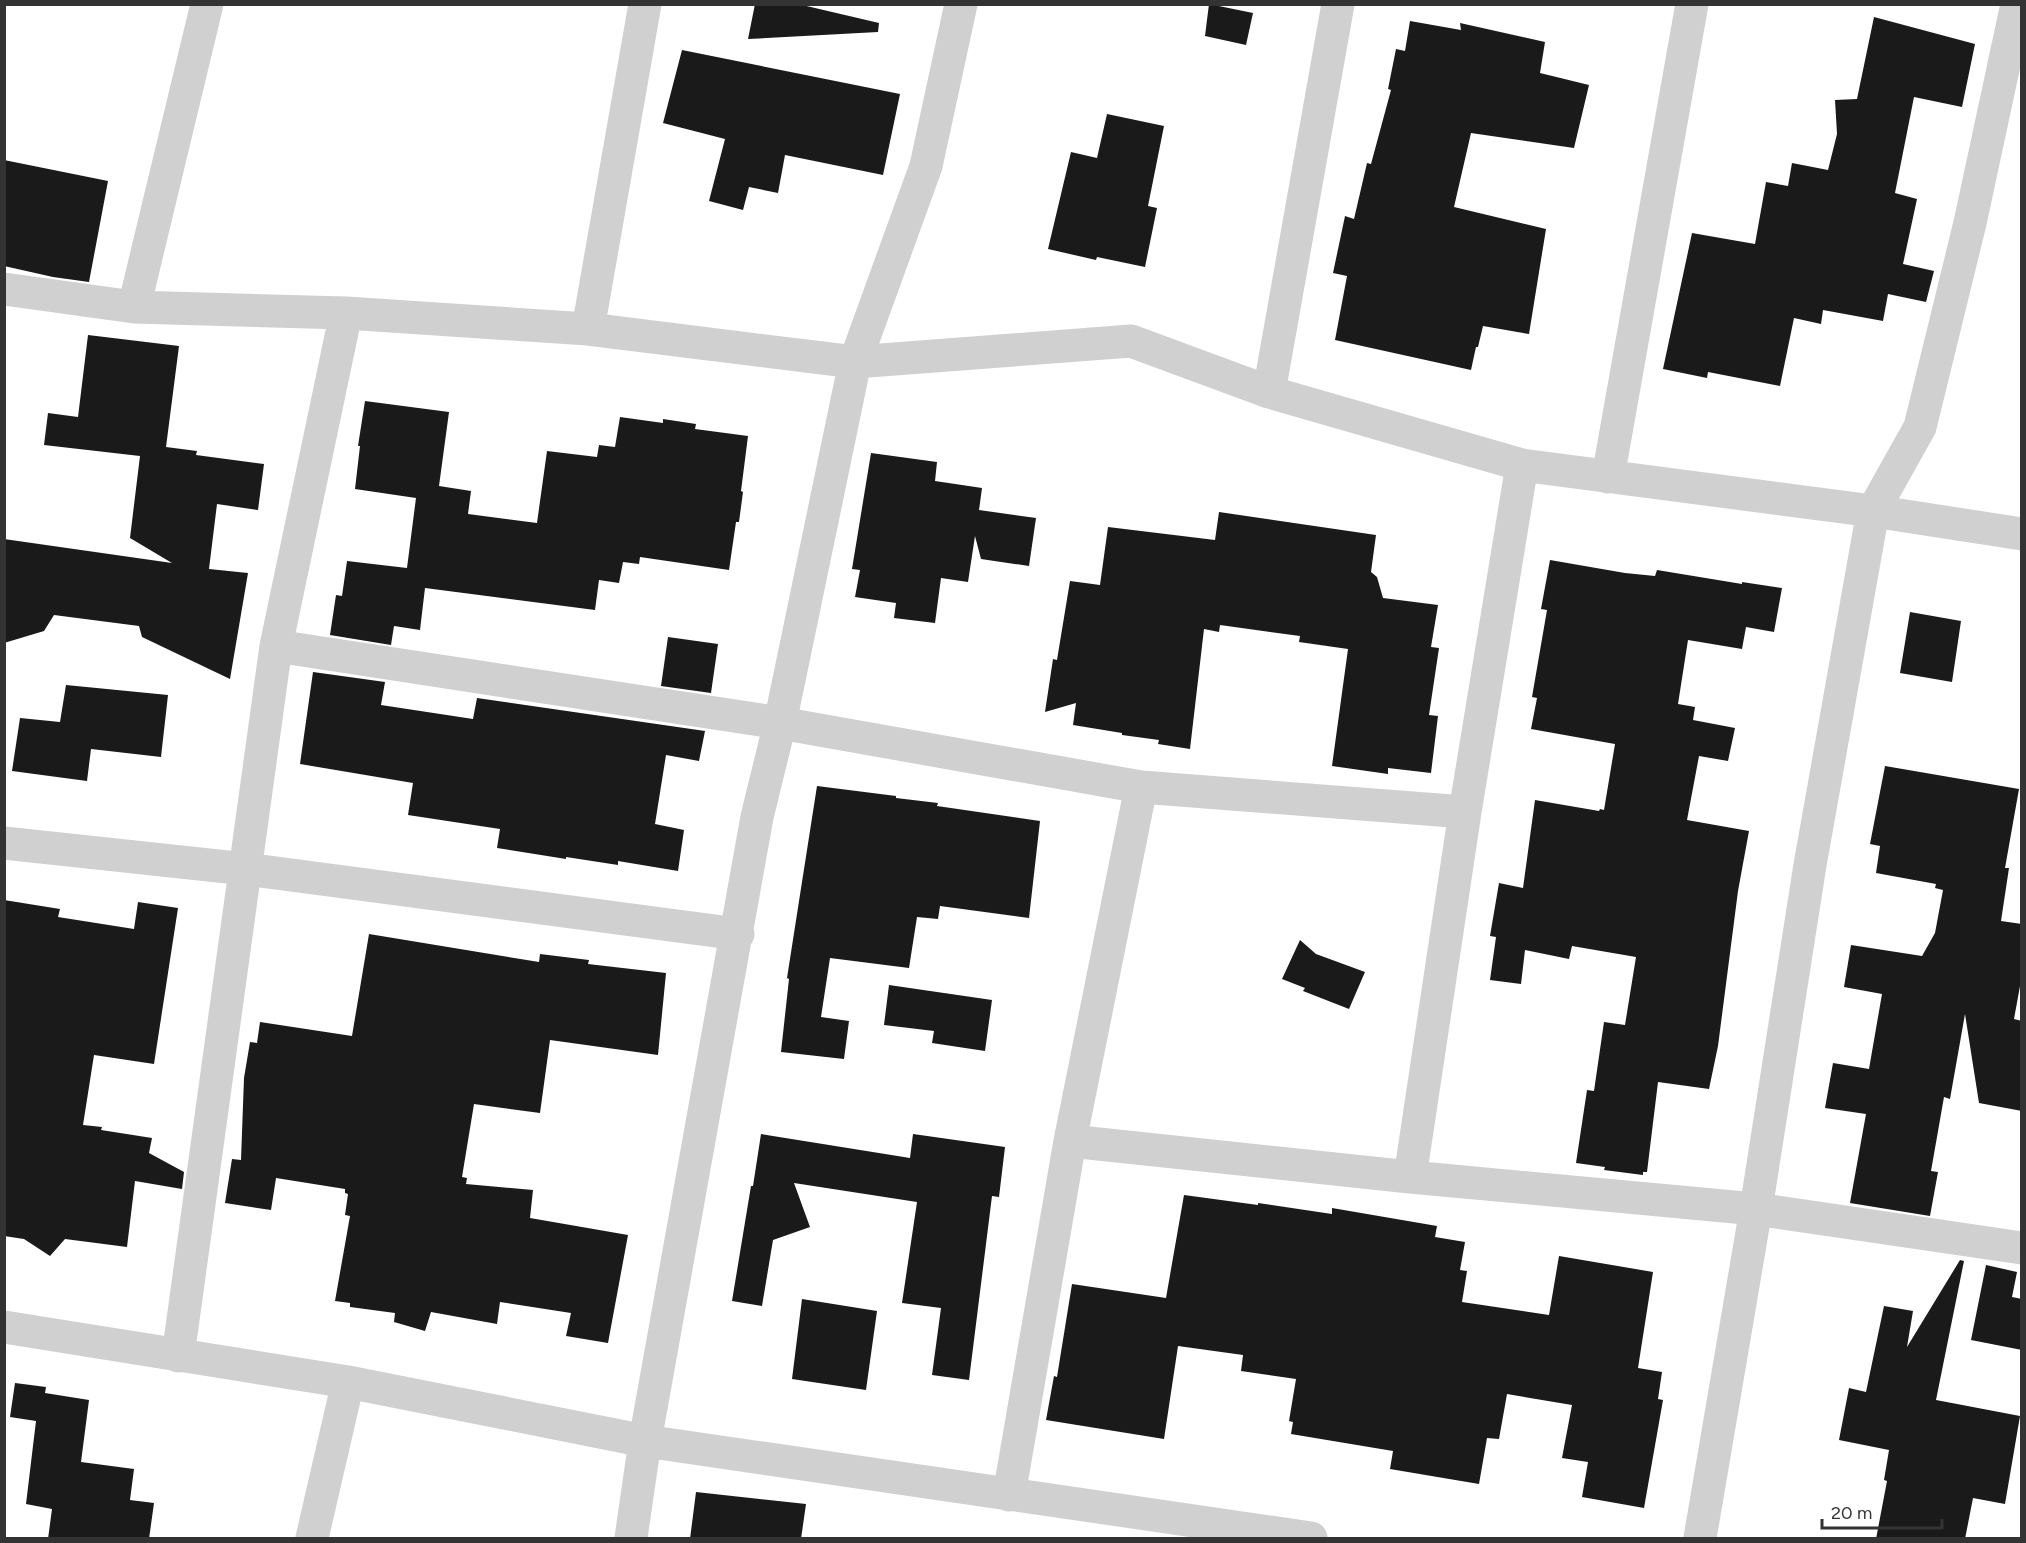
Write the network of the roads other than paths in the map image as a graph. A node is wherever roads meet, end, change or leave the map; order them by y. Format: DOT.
graph roads {
  1 [pos="207,4"];
  2 [pos="645,4"];
  3 [pos="961,4"];
  4 [pos="1338,4"];
  5 [pos="1692,4"];
  6 [pos="2017,4"];
  7 [pos="4,289"];
  8 [pos="134,307"];
  9 [pos="346,314"];
  10 [pos="588,329"];
  11 [pos="855,362"];
  12 [pos="1269,392"];
  13 [pos="1522,465"];
  14 [pos="1608,477"];
  15 [pos="1873,511"];
  16 [pos="2022,534"];
  17 [pos="276,646"];
  18 [pos="780,723"];
  19 [pos="1141,787"];
  20 [pos="1465,812"];
  21 [pos="4,843"];
  22 [pos="246,869"];
  23 [pos="738,934"];
  24 [pos="1070,1141"];
  25 [pos="1410,1177"];
  26 [pos="1756,1209"];
  27 [pos="2022,1248"];
  28 [pos="4,1327"];
  29 [pos="178,1356"];
  30 [pos="348,1382"];
  31 [pos="645,1441"];
  32 [pos="1010,1495"];
  33 [pos="312,1539"];
  34 [pos="631,1539"];
  35 [pos="1311,1539"];
  36 [pos="1700,1539"];
  1 -- 8 [label="street"];
  2 -- 10 [label="street"];
  3 -- 11 [label="street"];
  4 -- 12 [label="street"];
  5 -- 14 [label="street"];
  6 -- 15 [label="street"];
  7 -- 8 [label="street"];
  8 -- 9 [label="street"];
  9 -- 10 [label="street"];
  9 -- 17 [label="street"];
  10 -- 11 [label="street"];
  11 -- 12 [label="street"];
  11 -- 18 [label="street"];
  12 -- 13 [label="street"];
  13 -- 14 [label="street"];
  13 -- 20 [label="street"];
  14 -- 15 [label="street"];
  15 -- 16 [label="street"];
  15 -- 26 [label="street"];
  17 -- 18 [label="street"];
  17 -- 22 [label="street"];
  18 -- 19 [label="street"];
  18 -- 23 [label="street"];
  19 -- 20 [label="street"];
  19 -- 24 [label="street"];
  20 -- 25 [label="street"];
  21 -- 22 [label="street"];
  22 -- 23 [label="street"];
  22 -- 29 [label="street"];
  23 -- 31 [label="street"];
  24 -- 25 [label="street"];
  24 -- 32 [label="street"];
  25 -- 26 [label="street"];
  26 -- 27 [label="street"];
  26 -- 36 [label="street"];
  28 -- 29 [label="street"];
  29 -- 30 [label="street"];
  30 -- 31 [label="street"];
  30 -- 33 [label="street"];
  31 -- 32 [label="street"];
  31 -- 34 [label="street"];
  32 -- 35 [label="street"];
}
